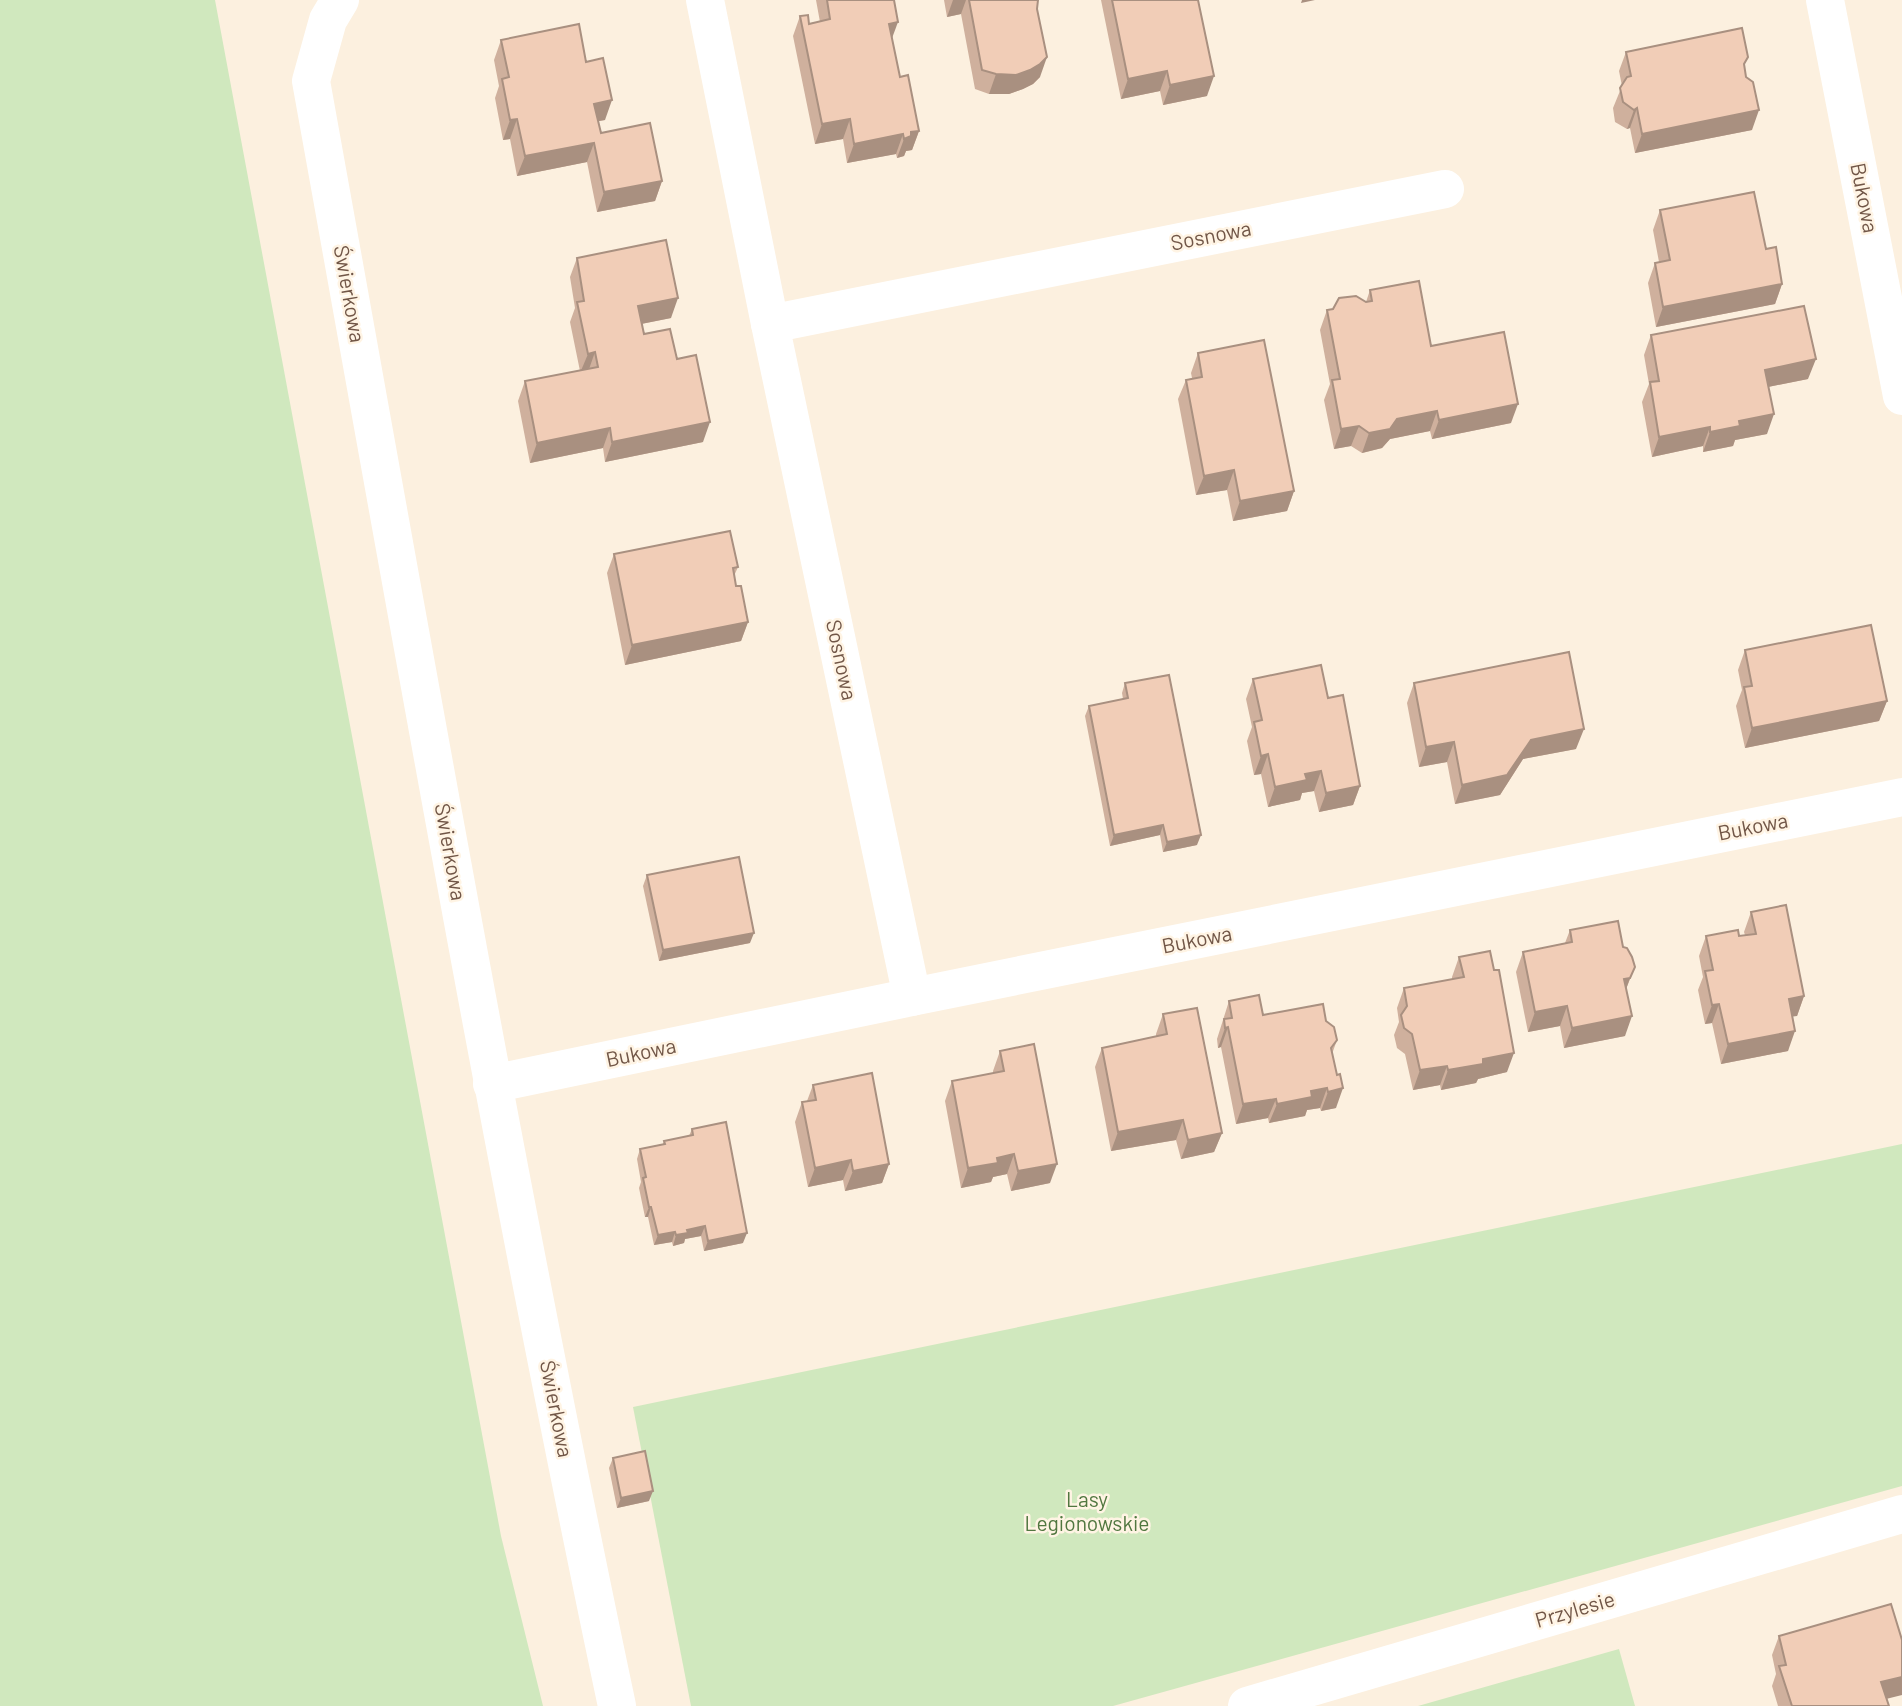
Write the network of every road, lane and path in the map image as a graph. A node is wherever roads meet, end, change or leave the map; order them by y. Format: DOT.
graph roads {
  1 [pos="340,0"];
  2 [pos="705,0"];
  3 [pos="1825,0"];
  4 [pos="1445,189"];
  5 [pos="770,324"];
  6 [pos="1902,396"];
  7 [pos="1902,797"];
  8 [pos="912,997"];
  9 [pos="492,1084"];
  10 [pos="1902,1514"];
  11 [pos="617,1706"];
  12 [pos="1247,1706"];
  1 -- 9 [label="street, Świerkowa"];
  2 -- 5 [label="street, Sosnowa"];
  3 -- 6 [label="street, Bukowa"];
  4 -- 5 [label="street, Sosnowa"];
  5 -- 8 [label="street, Sosnowa"];
  7 -- 8 [label="street, Bukowa"];
  8 -- 9 [label="street, Bukowa"];
  9 -- 11 [label="street, Świerkowa"];
  10 -- 12 [label="street, Przylesie"];
}
